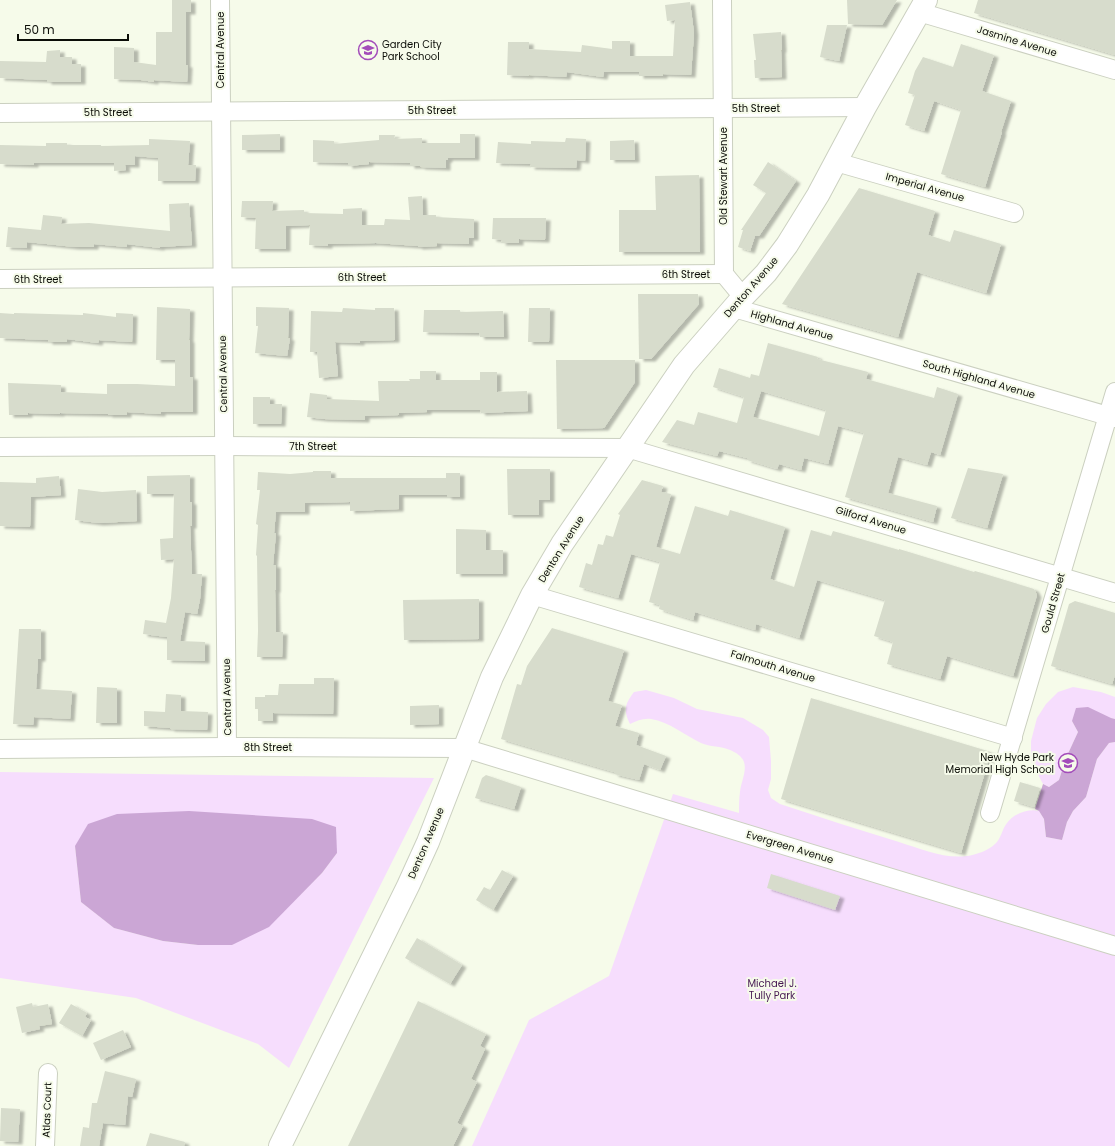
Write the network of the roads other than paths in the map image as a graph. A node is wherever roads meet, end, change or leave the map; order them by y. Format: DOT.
graph roads {
  1 [pos="220,0"];
  2 [pos="722,0"];
  3 [pos="922,6"];
  4 [pos="1115,70"];
  5 [pos="865,107"];
  6 [pos="722,108"];
  7 [pos="221,112"];
  8 [pos="0,113"];
  9 [pos="836,162"];
  10 [pos="1014,213"];
  11 [pos="724,274"];
  12 [pos="222,278"];
  13 [pos="0,279"];
  14 [pos="738,302"];
  15 [pos="851,342"];
  16 [pos="1115,392"];
  17 [pos="1111,417"];
  18 [pos="224,446"];
  19 [pos="0,447"];
  20 [pos="627,448"];
  21 [pos="1060,577"];
  22 [pos="1115,593"];
  23 [pos="532,595"];
  24 [pos="1013,738"];
  25 [pos="227,747"];
  26 [pos="464,748"];
  27 [pos="0,749"];
  28 [pos="990,813"];
  29 [pos="1115,946"];
  30 [pos="48,1073"];
  31 [pos="45,1146"];
  32 [pos="280,1146"];
  1 -- 7 [label="street, Central Avenue"];
  2 -- 6 [label="street, Old Stewart Avenue"];
  3 -- 4 [label="street, Jasmine Avenue"];
  3 -- 5 [label="main road, Denton Avenue"];
  5 -- 6 [label="street, 5th Street"];
  5 -- 9 [label="main road, Denton Avenue"];
  6 -- 7 [label="street, 5th Street"];
  6 -- 11 [label="street, Old Stewart Avenue"];
  7 -- 8 [label="street, 5th Street"];
  7 -- 12 [label="street, Central Avenue"];
  9 -- 10 [label="street, Imperial Avenue"];
  9 -- 14 [label="main road, Denton Avenue"];
  11 -- 12 [label="street, 6th Street"];
  11 -- 14 [label="street"];
  12 -- 13 [label="street, 6th Street"];
  12 -- 18 [label="street, Central Avenue"];
  14 -- 15 [label="street, Highland Avenue"];
  14 -- 20 [label="main road, Denton Avenue"];
  15 -- 17 [label="street, South Highland Avenue"];
  16 -- 17 [label="street, Gould Street"];
  17 -- 21 [label="street, Gould Street"];
  18 -- 19 [label="street, 7th Street"];
  18 -- 20 [label="street, 7th Street"];
  18 -- 25 [label="street, Central Avenue"];
  20 -- 21 [label="street, Gilford Avenue"];
  20 -- 23 [label="main road, Denton Avenue"];
  21 -- 22 [label="street, Gilford Avenue"];
  21 -- 24 [label="street, Gould Street"];
  23 -- 24 [label="street, Falmouth Avenue"];
  23 -- 26 [label="main road, Denton Avenue"];
  24 -- 28 [label="street, Gould Street"];
  25 -- 26 [label="street, 8th Street"];
  25 -- 27 [label="street, 8th Street"];
  26 -- 29 [label="street, Evergreen Avenue"];
  26 -- 32 [label="main road, Denton Avenue"];
  30 -- 31 [label="street, Atlas Court"];
}
